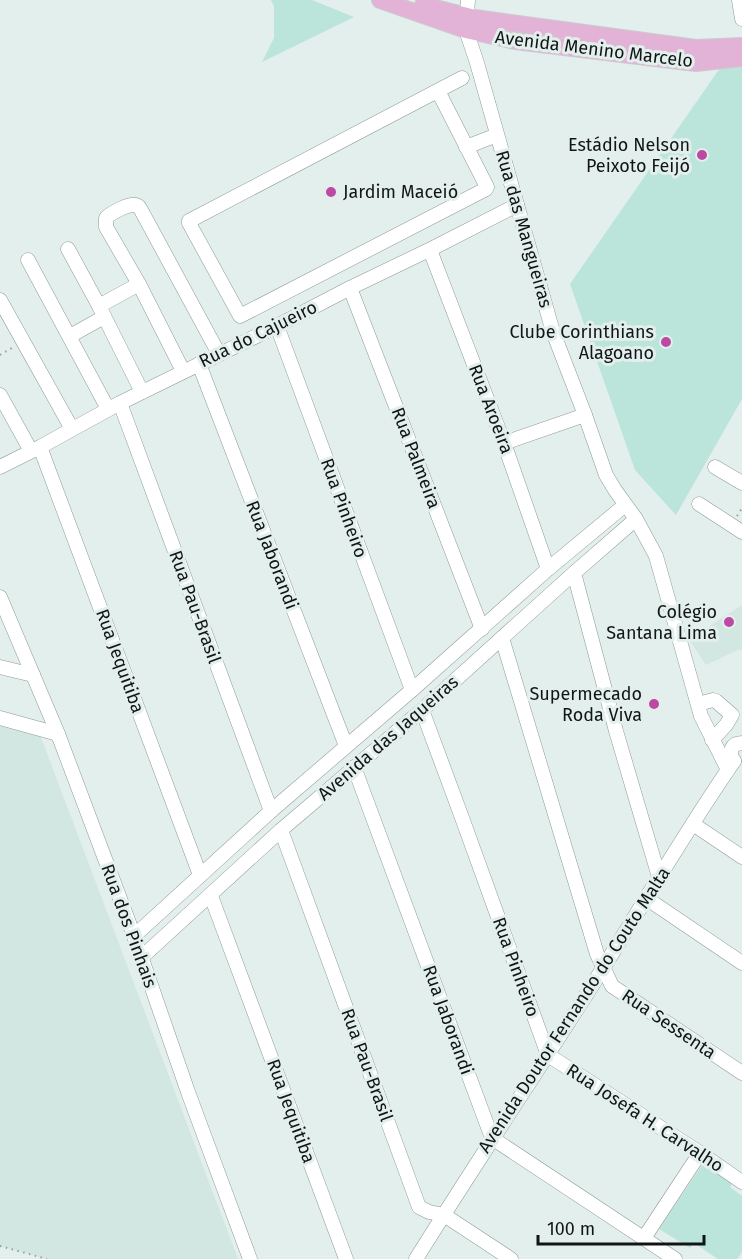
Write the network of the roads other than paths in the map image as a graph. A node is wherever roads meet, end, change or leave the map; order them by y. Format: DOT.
graph roads {
  1 [pos="380,0"];
  2 [pos="406,0"];
  3 [pos="739,0"];
  4 [pos="466,15"];
  5 [pos="742,19"];
  6 [pos="742,46"];
  7 [pos="742,58"];
  8 [pos="462,78"];
  9 [pos="438,91"];
  10 [pos="492,136"];
  11 [pos="466,147"];
  12 [pos="517,204"];
  13 [pos="68,249"];
  14 [pos="430,250"];
  15 [pos="28,260"];
  16 [pos="139,284"];
  17 [pos="350,288"];
  18 [pos="0,300"];
  19 [pos="102,312"];
  20 [pos="277,326"];
  21 [pos="70,336"];
  22 [pos="219,354"];
  23 [pos="199,364"];
  24 [pos="183,371"];
  25 [pos="142,392"];
  26 [pos="0,395"];
  27 [pos="114,406"];
  28 [pos="585,415"];
  29 [pos="72,429"];
  30 [pos="504,443"];
  31 [pos="36,449"];
  32 [pos="0,467"];
  33 [pos="715,467"];
  34 [pos="742,483"];
  35 [pos="699,504"];
  36 [pos="625,505"];
  37 [pos="636,519"];
  38 [pos="742,532"];
  39 [pos="548,569"];
  40 [pos="574,573"];
  41 [pos="0,597"];
  42 [pos="6,621"];
  43 [pos="482,629"];
  44 [pos="502,638"];
  45 [pos="0,667"];
  46 [pos="33,675"];
  47 [pos="412,690"];
  48 [pos="698,704"];
  49 [pos="422,710"];
  50 [pos="737,717"];
  51 [pos="0,718"];
  52 [pos="58,734"];
  53 [pos="712,740"];
  54 [pos="742,743"];
  55 [pos="346,746"];
  56 [pos="735,765"];
  57 [pos="354,767"];
  58 [pos="315,773"];
  59 [pos="333,786"];
  60 [pos="271,811"];
  61 [pos="693,824"];
  62 [pos="281,830"];
  63 [pos="742,857"];
  64 [pos="200,875"];
  65 [pos="659,877"];
  66 [pos="211,896"];
  67 [pos="646,898"];
  68 [pos="134,936"];
  69 [pos="142,957"];
  70 [pos="742,963"];
  71 [pos="603,968"];
  72 [pos="548,1054"];
  73 [pos="742,1073"];
  74 [pos="492,1138"];
  75 [pos="700,1153"];
  76 [pos="742,1182"];
  77 [pos="444,1215"];
  78 [pos="644,1238"];
  79 [pos="250,1259"];
  80 [pos="346,1259"];
  81 [pos="416,1259"];
  82 [pos="511,1259"];
  83 [pos="675,1259"];
  1 -- 4 [label="main road, Avenida Menino Marcelo"];
  2 -- 4 [label="main road, Avenida Menino Marcelo"];
  3 -- 5 [label="street"];
  4 -- 6 [label="main road, Avenida Menino Marcelo"];
  4 -- 7 [label="main road, Avenida Menino Marcelo"];
  4 -- 10 [label="street, Rua das Mangueiras"];
  8 -- 9 [label="street"];
  9 -- 11 [label="street"];
  9 -- 11 [label="street"];
  10 -- 11 [label="street"];
  10 -- 12 [label="street, Rua das Mangueiras"];
  12 -- 14 [label="street, Rua do Cajueiro"];
  12 -- 28 [label="street, Rua das Mangueiras"];
  13 -- 19 [label="street"];
  14 -- 17 [label="street, Rua do Cajueiro"];
  14 -- 30 [label="street, Rua Aroeira"];
  15 -- 21 [label="street, Rua Pau-Brasil"];
  16 -- 19 [label="street"];
  16 -- 22 [label="street"];
  16 -- 24 [label="street"];
  17 -- 20 [label="street, Rua do Cajueiro"];
  17 -- 43 [label="street, Rua Palmeira"];
  18 -- 29 [label="street"];
  19 -- 21 [label="street"];
  19 -- 25 [label="street"];
  20 -- 22 [label="street, Rua do Cajueiro"];
  20 -- 47 [label="street, Rua Pinheiro"];
  21 -- 27 [label="street, Rua Pau-Brasil"];
  22 -- 23 [label="street, Rua do Cajueiro"];
  23 -- 24 [label="street, Rua do Cajueiro"];
  23 -- 55 [label="street, Rua Jaborandi"];
  24 -- 25 [label="street, Rua do Cajueiro"];
  25 -- 27 [label="street, Rua do Cajueiro"];
  26 -- 31 [label="street, Rua Jequitiba"];
  27 -- 29 [label="street, Rua do Cajueiro"];
  27 -- 60 [label="street, Rua Pau-Brasil"];
  28 -- 30 [label="street"];
  28 -- 36 [label="street, Rua das Mangueiras"];
  29 -- 31 [label="street, Rua do Cajueiro"];
  30 -- 39 [label="street, Rua Aroeira"];
  31 -- 32 [label="street, Rua do Cajueiro"];
  31 -- 64 [label="street, Rua Jequitiba"];
  33 -- 34 [label="street"];
  35 -- 38 [label="street"];
  36 -- 37 [label="street, Rua das Mangueiras"];
  36 -- 39 [label="street, Avenida das Jaqueiras"];
  37 -- 40 [label="street, Avenida das Jaqueiras"];
  37 -- 48 [label="street, Rua das Mangueiras"];
  39 -- 43 [label="street, Avenida das Jaqueiras"];
  40 -- 44 [label="street, Avenida das Jaqueiras"];
  40 -- 65 [label="street"];
  41 -- 42 [label="street, Rua dos Pinhais"];
  42 -- 46 [label="street, Rua dos Pinhais"];
  43 -- 47 [label="street, Avenida das Jaqueiras"];
  44 -- 49 [label="street, Avenida das Jaqueiras"];
  44 -- 71 [label="street"];
  45 -- 46 [label="street"];
  46 -- 52 [label="street, Rua dos Pinhais"];
  47 -- 55 [label="street, Avenida das Jaqueiras"];
  48 -- 50 [label="street"];
  48 -- 53 [label="street, Rua das Mangueiras"];
  49 -- 57 [label="street, Avenida das Jaqueiras"];
  49 -- 72 [label="street, Rua Pinheiro"];
  50 -- 53 [label="street"];
  51 -- 52 [label="street"];
  52 -- 68 [label="street, Rua dos Pinhais"];
  53 -- 56 [label="street, Rua das Mangueiras"];
  54 -- 56 [label="street, Avenida Doutor Fernando do Couto Malta"];
  55 -- 58 [label="street, Avenida das Jaqueiras"];
  56 -- 61 [label="street, Avenida Doutor Fernando do Couto Malta"];
  57 -- 59 [label="street, Avenida das Jaqueiras"];
  57 -- 74 [label="street, Rua Jaborandi"];
  58 -- 59 [label="street"];
  58 -- 60 [label="street, Avenida das Jaqueiras"];
  59 -- 62 [label="street, Avenida das Jaqueiras"];
  60 -- 64 [label="street, Avenida das Jaqueiras"];
  61 -- 63 [label="street"];
  61 -- 65 [label="street, Avenida Doutor Fernando do Couto Malta"];
  62 -- 66 [label="street, Avenida das Jaqueiras"];
  62 -- 77 [label="street, Rua Pau-Brasil"];
  64 -- 68 [label="street, Avenida das Jaqueiras"];
  65 -- 67 [label="street, Avenida Doutor Fernando do Couto Malta"];
  66 -- 69 [label="street, Avenida das Jaqueiras"];
  66 -- 80 [label="street, Rua Jequitiba"];
  67 -- 70 [label="street"];
  67 -- 71 [label="street, Avenida Doutor Fernando do Couto Malta"];
  68 -- 69 [label="street, Rua dos Pinhais"];
  69 -- 79 [label="street, Rua dos Pinhais"];
  71 -- 72 [label="street, Avenida Doutor Fernando do Couto Malta"];
  71 -- 73 [label="street, Rua Sessenta"];
  72 -- 74 [label="street, Avenida Doutor Fernando do Couto Malta"];
  72 -- 75 [label="street, Rua Josefa H. Carvalho"];
  74 -- 77 [label="street, Avenida Doutor Fernando do Couto Malta"];
  74 -- 78 [label="street"];
  75 -- 76 [label="street, Rua Josefa H. Carvalho"];
  75 -- 78 [label="street"];
  77 -- 81 [label="street, Avenida Doutor Fernando do Couto Malta"];
  77 -- 82 [label="street"];
  78 -- 83 [label="street"];
}
